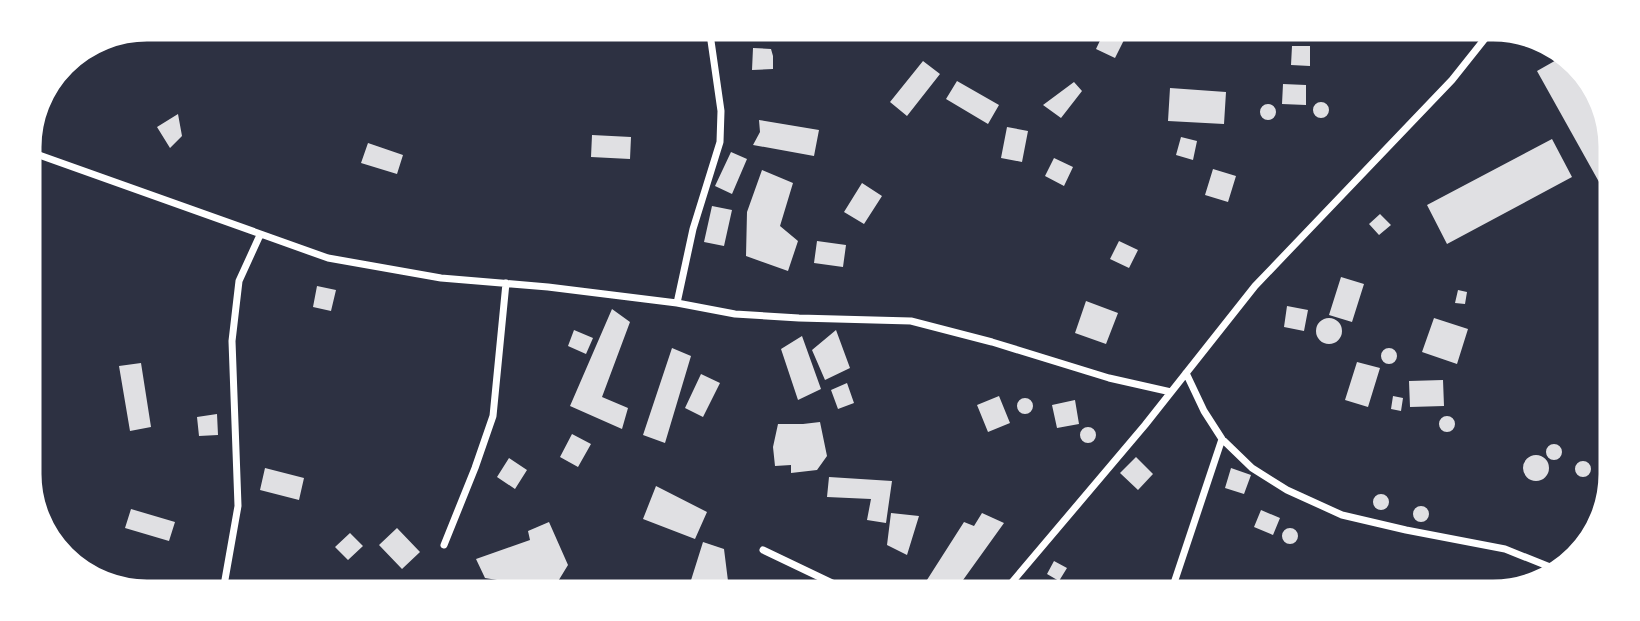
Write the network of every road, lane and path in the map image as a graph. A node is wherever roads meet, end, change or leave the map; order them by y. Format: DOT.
graph roads {
  1 [pos="710,37"];
  2 [pos="1486,37"];
  3 [pos="37,154"];
  4 [pos="260,235"];
  5 [pos="506,283"];
  6 [pos="677,303"];
  7 [pos="1186,373"];
  8 [pos="1171,392"];
  9 [pos="1223,439"];
  10 [pos="444,545"];
  11 [pos="763,550"];
  12 [pos="1552,568"];
  13 [pos="224,584"];
  14 [pos="834,584"];
  15 [pos="1010,584"];
  16 [pos="1174,584"];
  1 -- 6 [label="street"];
  2 -- 7 [label="street"];
  3 -- 4 [label="street"];
  4 -- 5 [label="street"];
  4 -- 13 [label="street"];
  5 -- 6 [label="street"];
  5 -- 10 [label="street"];
  6 -- 8 [label="street"];
  7 -- 8 [label="street"];
  7 -- 9 [label="street"];
  8 -- 15 [label="street"];
  9 -- 12 [label="street"];
  9 -- 16 [label="street"];
  11 -- 14 [label="street"];
}
